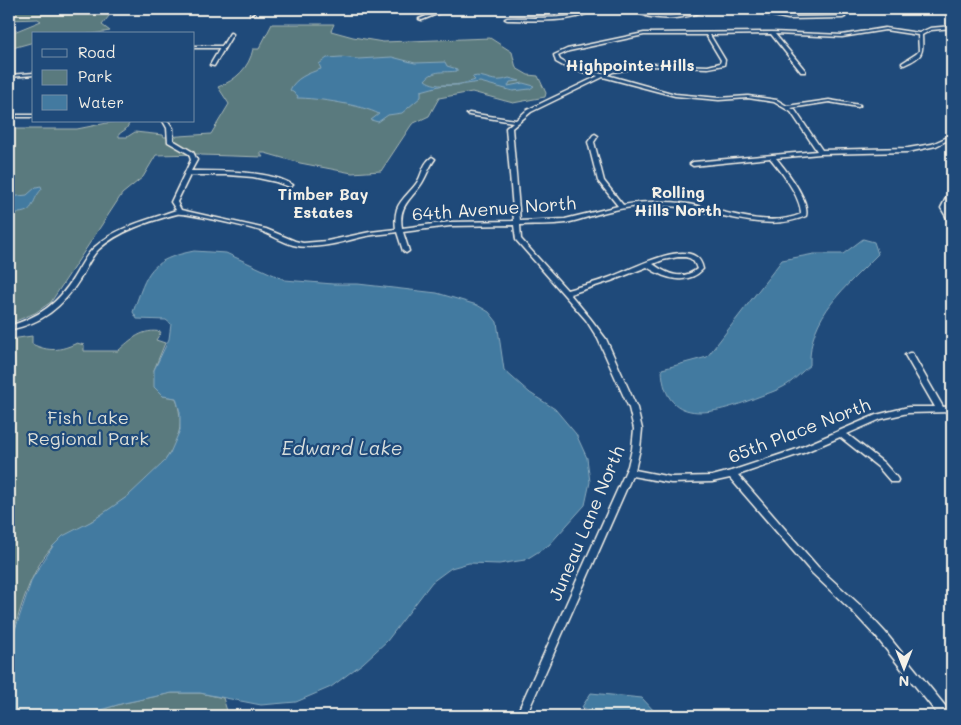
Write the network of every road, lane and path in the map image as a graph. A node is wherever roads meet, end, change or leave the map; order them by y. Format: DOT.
graph roads {
  1 [pos="153,9"];
  2 [pos="254,9"];
  3 [pos="447,9"];
  4 [pos="592,9"];
  5 [pos="633,9"];
  6 [pos="706,9"];
  7 [pos="742,9"];
  8 [pos="146,12"];
  9 [pos="251,13"];
  10 [pos="842,17"];
  11 [pos="421,18"];
  12 [pos="508,18"];
  13 [pos="952,27"];
  14 [pos="707,33"];
  15 [pos="772,33"];
  16 [pos="231,34"];
  17 [pos="920,34"];
  18 [pos="195,47"];
  19 [pos="223,47"];
  20 [pos="904,64"];
  21 [pos="212,65"];
  22 [pos="803,70"];
  23 [pos="32,74"];
  24 [pos="602,75"];
  25 [pos="9,76"];
  26 [pos="858,106"];
  27 [pos="788,107"];
  28 [pos="469,114"];
  29 [pos="19,116"];
  30 [pos="32,116"];
  31 [pos="515,121"];
  32 [pos="166,122"];
  33 [pos="595,136"];
  34 [pos="952,136"];
  35 [pos="820,152"];
  36 [pos="772,157"];
  37 [pos="432,159"];
  38 [pos="693,164"];
  39 [pos="189,173"];
  40 [pos="290,185"];
  41 [pos="952,196"];
  42 [pos="622,207"];
  43 [pos="179,211"];
  44 [pos="952,222"];
  45 [pos="516,223"];
  46 [pos="400,230"];
  47 [pos="406,251"];
  48 [pos="648,264"];
  49 [pos="565,293"];
  50 [pos="9,328"];
  51 [pos="909,355"];
  52 [pos="940,408"];
  53 [pos="952,409"];
  54 [pos="841,434"];
  55 [pos="629,472"];
  56 [pos="732,474"];
  57 [pos="894,480"];
  58 [pos="521,716"];
  59 [pos="946,716"];
  1 -- 8 [label="street"];
  2 -- 9 [label="street"];
  3 -- 11 [label="street"];
  4 -- 12 [label="street"];
  5 -- 6 [label="street"];
  7 -- 10 [label="street"];
  13 -- 17 [label="street"];
  14 -- 15 [label="street"];
  14 -- 24 [label="street"];
  14 -- 24 [label="street"];
  15 -- 17 [label="street"];
  15 -- 22 [label="street"];
  16 -- 19 [label="street"];
  17 -- 20 [label="street"];
  18 -- 19 [label="street"];
  19 -- 21 [label="street"];
  23 -- 25 [label="street"];
  24 -- 27 [label="street"];
  24 -- 31 [label="street"];
  26 -- 27 [label="street"];
  27 -- 35 [label="street"];
  28 -- 31 [label="street"];
  29 -- 30 [label="street"];
  31 -- 45 [label="street, Juneau Lane North"];
  32 -- 39 [label="street"];
  33 -- 42 [label="street"];
  34 -- 35 [label="street"];
  35 -- 36 [label="street"];
  36 -- 38 [label="street"];
  36 -- 42 [label="street, 64th Avenue North"];
  37 -- 46 [label="street"];
  39 -- 40 [label="street"];
  39 -- 43 [label="street"];
  41 -- 44 [label="street"];
  42 -- 45 [label="street, 64th Avenue North"];
  43 -- 46 [label="street, 64th Avenue North"];
  43 -- 50 [label="street"];
  45 -- 46 [label="street, 64th Avenue North"];
  45 -- 49 [label="street, Juneau Lane North"];
  46 -- 47 [label="street"];
  48 -- 48 [label="street"];
  48 -- 49 [label="street"];
  49 -- 55 [label="street, Juneau Lane North"];
  51 -- 52 [label="street"];
  52 -- 53 [label="street, 65th Place North"];
  52 -- 54 [label="street, 65th Place North"];
  54 -- 56 [label="street, 65th Place North"];
  54 -- 57 [label="street"];
  55 -- 56 [label="street, 65th Place North"];
  55 -- 58 [label="street, Juneau Lane North"];
  56 -- 59 [label="street"];
}
